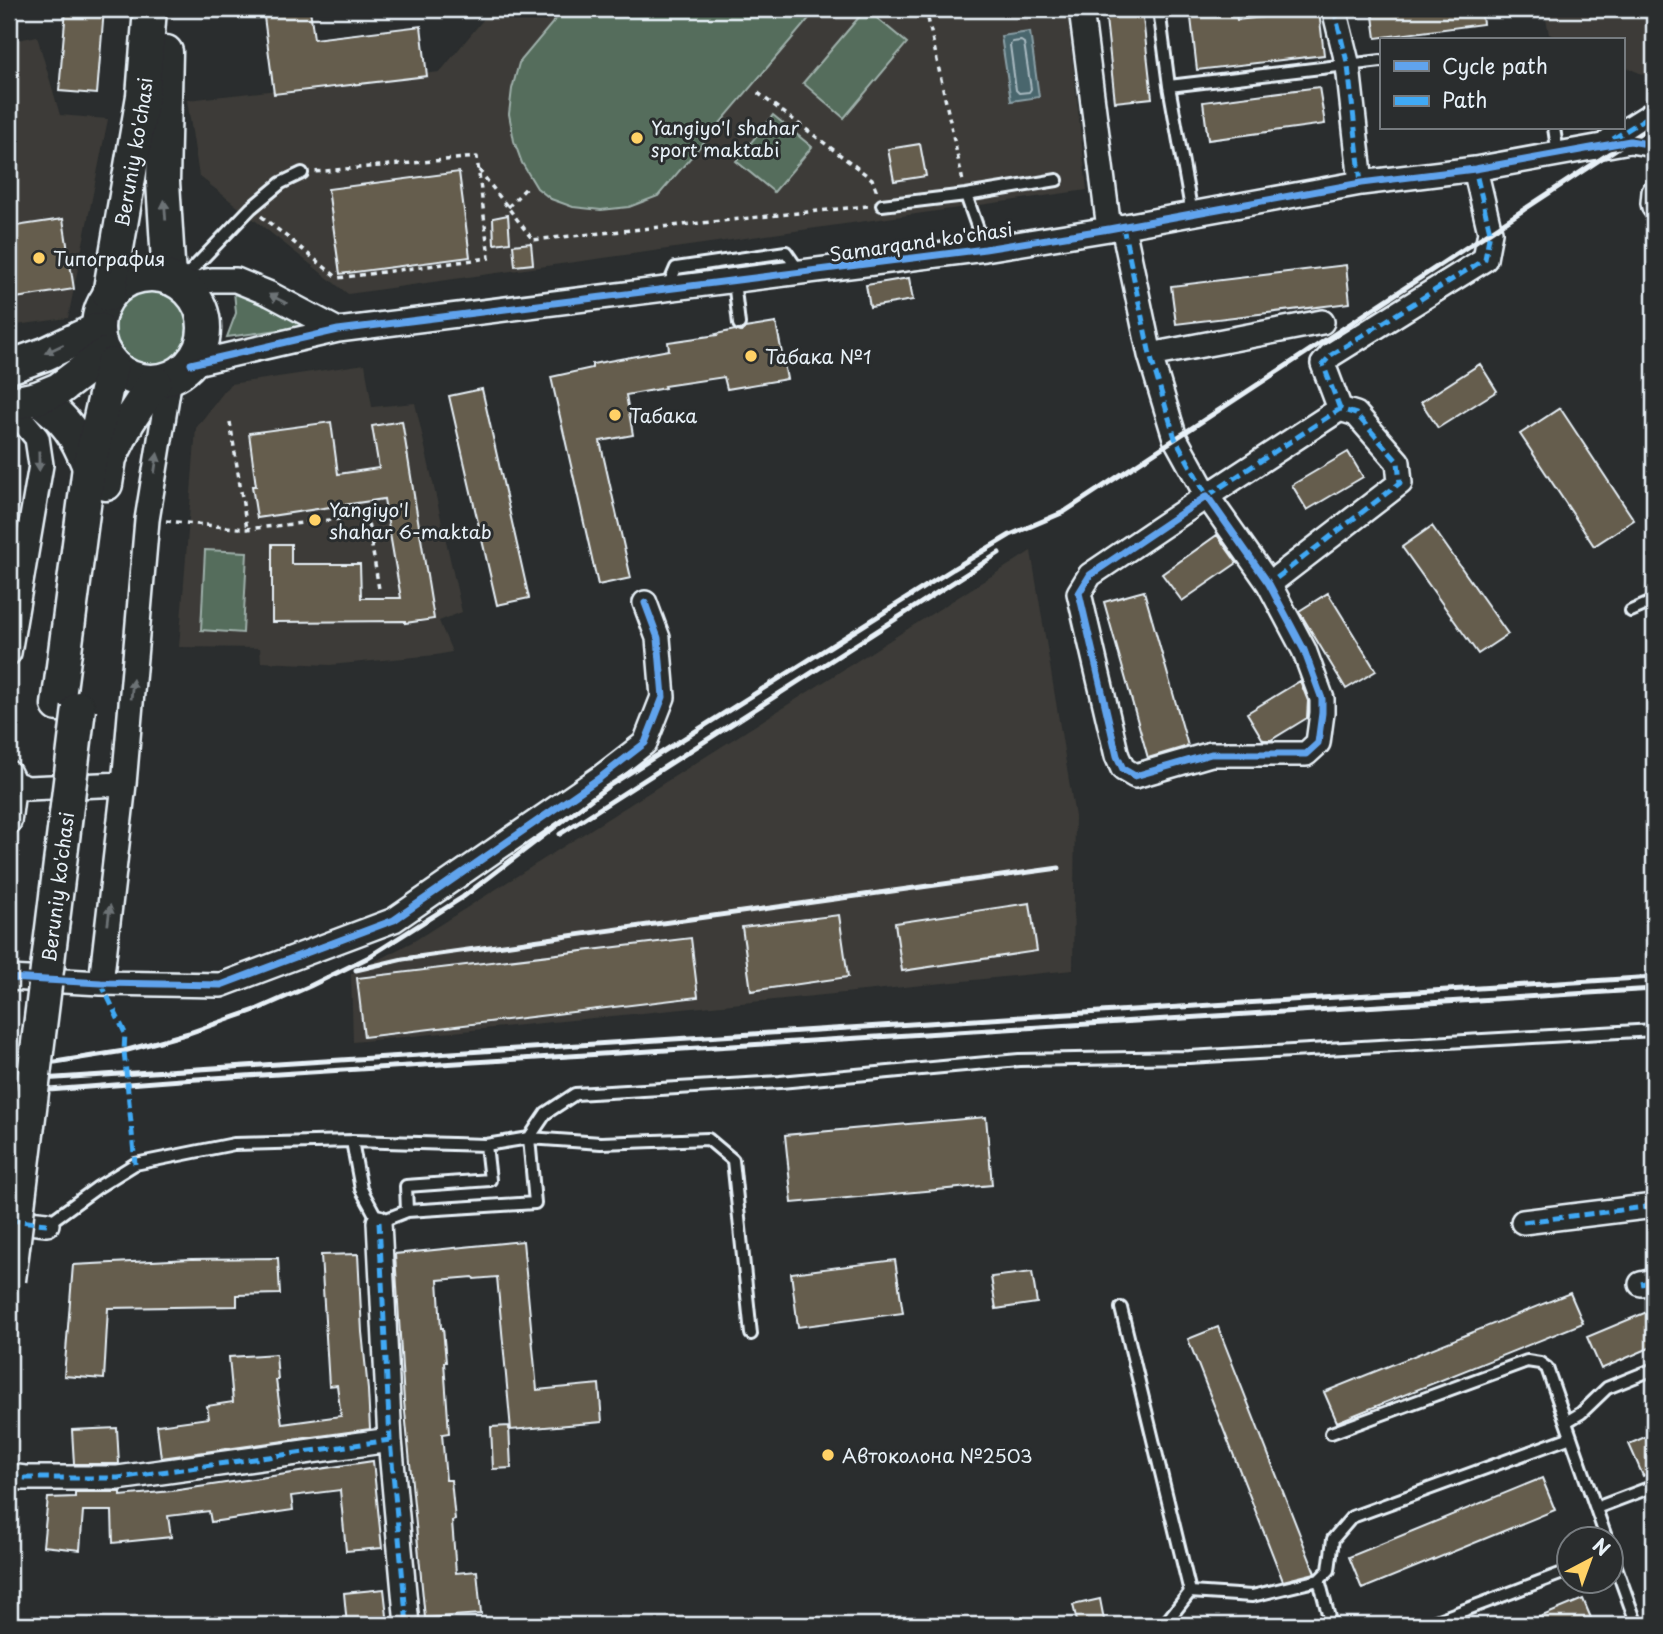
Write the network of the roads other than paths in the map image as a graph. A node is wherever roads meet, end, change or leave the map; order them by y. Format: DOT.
graph roads {
  1 [pos="150,9"];
  2 [pos="168,9"];
  3 [pos="1080,9"];
  4 [pos="1158,9"];
  5 [pos="1334,9"];
  6 [pos="1380,61"];
  7 [pos="1348,66"];
  8 [pos="1169,86"];
  9 [pos="1654,113"];
  10 [pos="1554,130"];
  11 [pos="1654,145"];
  12 [pos="1597,148"];
  13 [pos="1558,154"];
  14 [pos="1475,169"];
  15 [pos="302,173"];
  16 [pos="1057,180"];
  17 [pos="1361,183"];
  18 [pos="1654,192"];
  19 [pos="966,195"];
  20 [pos="882,205"];
  21 [pos="1654,207"];
  22 [pos="1192,214"];
  23 [pos="1116,228"];
  24 [pos="985,249"];
  25 [pos="800,272"];
  26 [pos="734,281"];
  27 [pos="178,282"];
  28 [pos="667,289"];
  29 [pos="109,295"];
  30 [pos="1322,321"];
  31 [pos="739,324"];
  32 [pos="338,330"];
  33 [pos="105,349"];
  34 [pos="1150,355"];
  35 [pos="9,366"];
  36 [pos="172,374"];
  37 [pos="18,402"];
  38 [pos="1340,409"];
  39 [pos="89,467"];
  40 [pos="1207,496"];
  41 [pos="1269,584"];
  42 [pos="1654,601"];
  43 [pos="645,604"];
  44 [pos="1631,611"];
  45 [pos="9,653"];
  46 [pos="68,707"];
  47 [pos="12,778"];
  48 [pos="124,784"];
  49 [pos="9,822"];
  50 [pos="9,978"];
  51 [pos="100,983"];
  52 [pos="1654,1030"];
  53 [pos="9,1110"];
  54 [pos="528,1138"];
  55 [pos="352,1141"];
  56 [pos="486,1145"];
  57 [pos="1654,1206"];
  58 [pos="407,1211"];
  59 [pos="9,1220"];
  60 [pos="379,1222"];
  61 [pos="1523,1222"];
  62 [pos="47,1224"];
  63 [pos="9,1280"];
  64 [pos="1121,1308"];
  65 [pos="751,1334"];
  66 [pos="1654,1369"];
  67 [pos="1566,1422"];
  68 [pos="1331,1433"];
  69 [pos="1571,1437"];
  70 [pos="390,1440"];
  71 [pos="9,1476"];
  72 [pos="1654,1486"];
  73 [pos="1596,1508"];
  74 [pos="1602,1526"];
  75 [pos="1554,1577"];
  76 [pos="1319,1580"];
  77 [pos="1624,1589"];
  78 [pos="1190,1592"];
  79 [pos="407,1625"];
  80 [pos="1164,1625"];
  81 [pos="1331,1625"];
  82 [pos="1425,1625"];
  83 [pos="1637,1625"];
  1 -- 29 [label="main road, Beruniy ko'chasi"];
  27 -- 2 [label="main road, Beruniy ko'chasi, one-way"];
  3 -- 23 [label="street"];
  4 -- 8 [label="lane"];
  5 -- 7 [label="street"];
  6 -- 7 [label="lane"];
  7 -- 8 [label="lane"];
  7 -- 17 [label="street"];
  8 -- 22 [label="lane"];
  9 -- 12 [label="street"];
  10 -- 13 [label="lane"];
  11 -- 12 [label="street, Samarqand ko'chasi"];
  12 -- 13 [label="street, Samarqand ko'chasi"];
  13 -- 14 [label="street, Samarqand ko'chasi"];
  14 -- 17 [label="street, Samarqand ko'chasi"];
  14 -- 38 [label="street"];
  15 -- 27 [label="lane"];
  16 -- 19 [label="lane"];
  17 -- 22 [label="street, Samarqand ko'chasi"];
  18 -- 21 [label="street"];
  19 -- 20 [label="lane"];
  19 -- 24 [label="lane"];
  22 -- 23 [label="street, Samarqand ko'chasi"];
  23 -- 24 [label="street, Samarqand ko'chasi"];
  23 -- 34 [label="street"];
  24 -- 25 [label="street, Samarqand ko'chasi"];
  25 -- 26 [label="street, Samarqand ko'chasi"];
  25 -- 28 [label="lane"];
  26 -- 28 [label="street, Samarqand ko'chasi"];
  26 -- 31 [label="lane"];
  27 -- 29 [label="main road"];
  32 -- 27 [label="street, one-way"];
  27 -- 36 [label="main road, Beruniy ko'chasi"];
  28 -- 32 [label="street, Samarqand ko'chasi"];
  29 -- 33 [label="main road, Beruniy ko'chasi"];
  30 -- 34 [label="street"];
  32 -- 36 [label="street, Samarqand ko'chasi"];
  33 -- 35 [label="main road, one-way"];
  33 -- 36 [label="main road"];
  33 -- 37 [label="main road"];
  33 -- 39 [label="main road, Beruniy ko'chasi"];
  34 -- 40 [label="street"];
  36 -- 46 [label="main road, Beruniy ko'chasi"];
  48 -- 36 [label="street, Beruniy ko'chasi, one-way"];
  37 -- 39 [label="main road"];
  37 -- 45 [label="street, one-way"];
  38 -- 40 [label="street"];
  38 -- 41 [label="street"];
  39 -- 46 [label="main road, Beruniy ko'chasi"];
  40 -- 41 [label="street"];
  40 -- 41 [label="street"];
  42 -- 44 [label="lane"];
  43 -- 51 [label="street"];
  46 -- 53 [label="main road, Beruniy ko'chasi"];
  46 -- 63 [label="main road, Beruniy ko'chasi, bridge"];
  47 -- 48 [label="street, Beruniy ko'chasi"];
  47 -- 49 [label="street"];
  51 -- 48 [label="street, Beruniy ko'chasi, one-way"];
  50 -- 51 [label="street"];
  52 -- 54 [label="lane"];
  54 -- 56 [label="lane"];
  54 -- 58 [label="lane"];
  54 -- 65 [label="lane"];
  55 -- 56 [label="lane"];
  55 -- 60 [label="lane"];
  55 -- 62 [label="lane"];
  56 -- 58 [label="lane"];
  57 -- 61 [label="street"];
  58 -- 60 [label="lane"];
  59 -- 62 [label="street"];
  60 -- 70 [label="street"];
  64 -- 78 [label="lane"];
  66 -- 67 [label="lane"];
  67 -- 68 [label="lane"];
  67 -- 69 [label="lane"];
  69 -- 73 [label="lane"];
  69 -- 76 [label="lane"];
  70 -- 71 [label="street"];
  70 -- 79 [label="street"];
  72 -- 73 [label="lane"];
  73 -- 74 [label="lane"];
  75 -- 82 [label="lane"];
  76 -- 78 [label="lane"];
  76 -- 81 [label="lane"];
  77 -- 83 [label="lane"];
  78 -- 80 [label="lane"];
}
